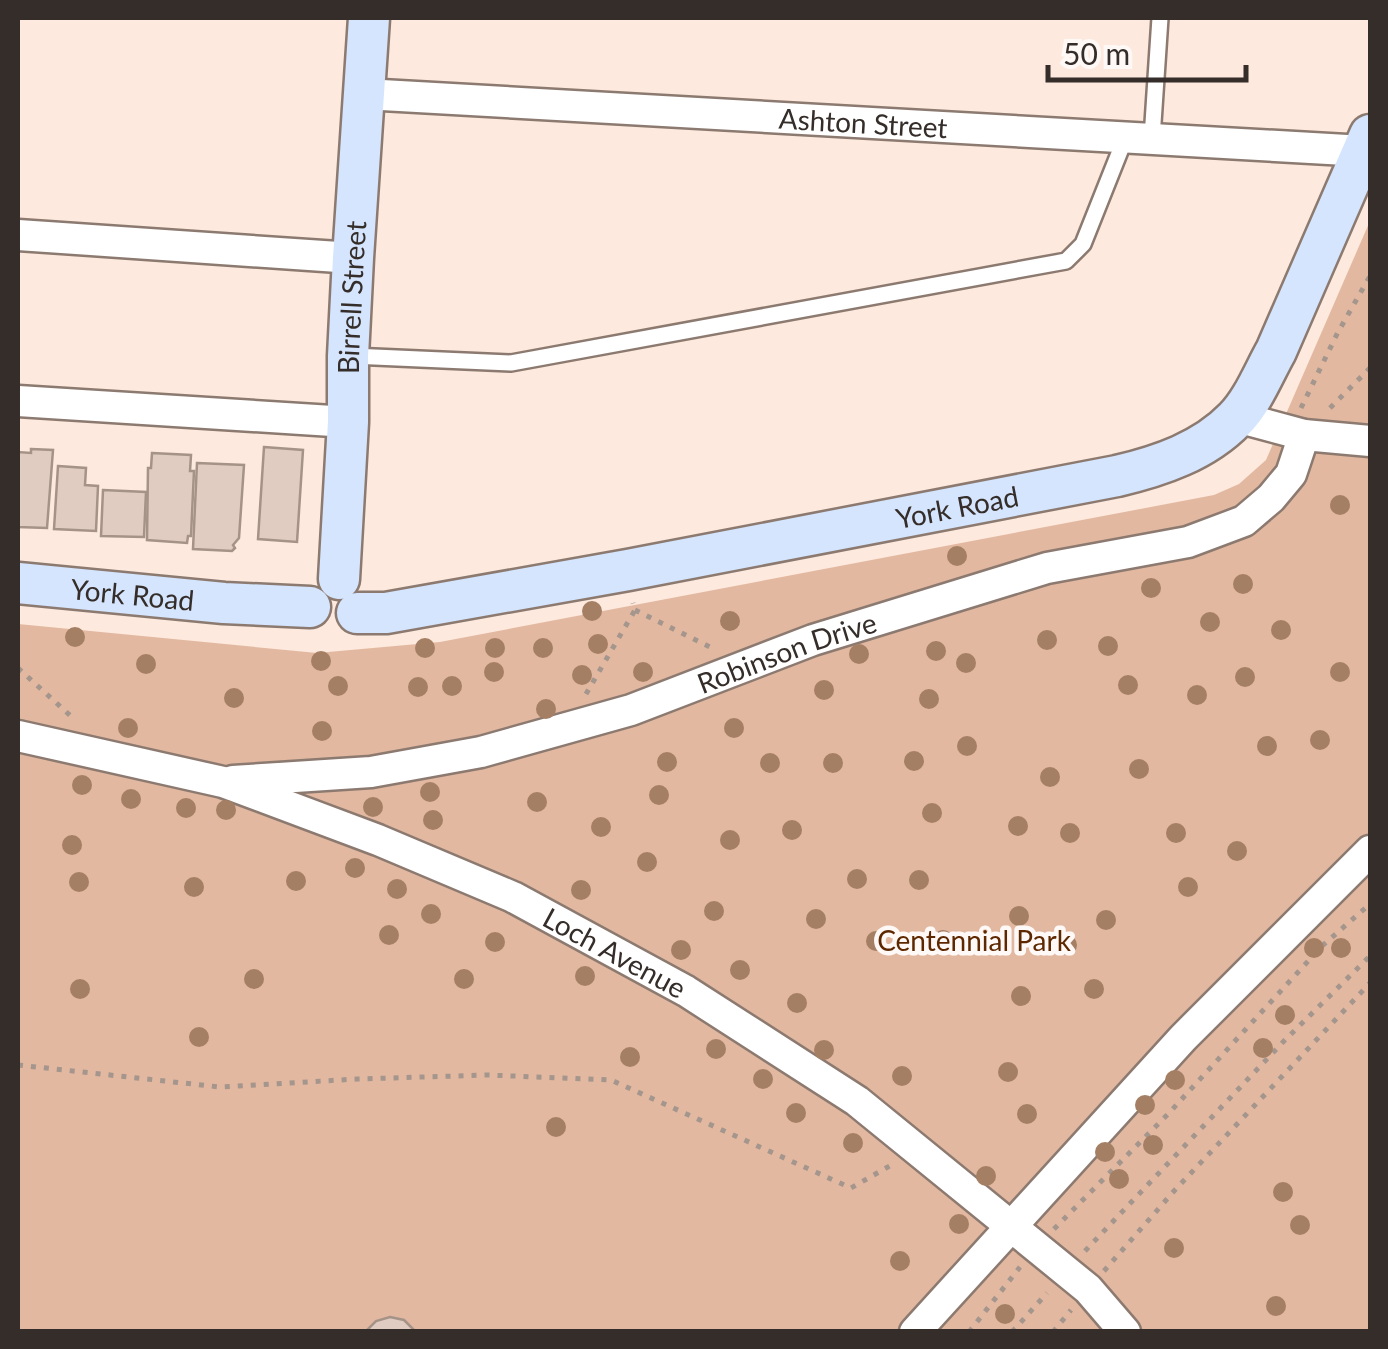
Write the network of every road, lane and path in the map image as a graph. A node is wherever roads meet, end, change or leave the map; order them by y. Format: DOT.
graph roads {
  1 [pos="368,18"];
  2 [pos="1160,18"];
  3 [pos="364,94"];
  4 [pos="1139,137"];
  5 [pos="1367,143"];
  6 [pos="18,235"];
  7 [pos="353,258"];
  8 [pos="1370,276"];
  9 [pos="348,356"];
  10 [pos="1370,368"];
  11 [pos="18,401"];
  12 [pos="1237,417"];
  13 [pos="348,422"];
  14 [pos="1304,435"];
  15 [pos="1370,442"];
  16 [pos="18,583"];
  17 [pos="348,596"];
  18 [pos="748,665"];
  19 [pos="18,668"];
  20 [pos="566,728"];
  21 [pos="18,736"];
  22 [pos="95,754"];
  23 [pos="223,782"];
  24 [pos="1370,851"];
  25 [pos="1370,904"];
  26 [pos="1370,956"];
  27 [pos="1370,984"];
  28 [pos="18,1065"];
  29 [pos="918,1150"];
  30 [pos="1011,1224"];
  31 [pos="1037,1246"];
  32 [pos="1077,1280"];
  33 [pos="915,1332"];
  34 [pos="969,1332"];
  35 [pos="1012,1332"];
  36 [pos="1052,1332"];
  37 [pos="1125,1332"];
  1 -- 3 [label="main road, Birrell Street"];
  2 -- 4 [label="lane"];
  3 -- 4 [label="street, Ashton Street"];
  3 -- 7 [label="main road, Birrell Street"];
  4 -- 5 [label="street, Ashton Street"];
  4 -- 9 [label="lane"];
  5 -- 12 [label="main road, York Road"];
  6 -- 7 [label="street"];
  7 -- 9 [label="main road, Birrell Street"];
  8 -- 14 [label="path"];
  9 -- 13 [label="main road, Birrell Street"];
  10 -- 14 [label="path"];
  11 -- 13 [label="street"];
  12 -- 14 [label="street"];
  12 -- 17 [label="main road, York Road"];
  13 -- 17 [label="main road, Birrell Street"];
  14 -- 15 [label="street"];
  14 -- 18 [label="street, Robinson Drive"];
  16 -- 17 [label="main road, York Road"];
  18 -- 20 [label="street, Robinson Drive"];
  18 -- 20 [label="path"];
  19 -- 22 [label="path"];
  20 -- 23 [label="street, Robinson Drive"];
  21 -- 22 [label="street, Loch Avenue"];
  22 -- 23 [label="street, Loch Avenue"];
  23 -- 29 [label="street, Loch Avenue"];
  24 -- 30 [label="street"];
  25 -- 31 [label="path"];
  26 -- 32 [label="path"];
  27 -- 32 [label="path"];
  28 -- 29 [label="path"];
  29 -- 30 [label="street, Loch Avenue"];
  30 -- 31 [label="street, Loch Avenue"];
  30 -- 33 [label="street"];
  31 -- 32 [label="street, Loch Avenue"];
  31 -- 34 [label="path"];
  32 -- 35 [label="path"];
  32 -- 36 [label="path"];
  32 -- 37 [label="street, Loch Avenue"];
}
